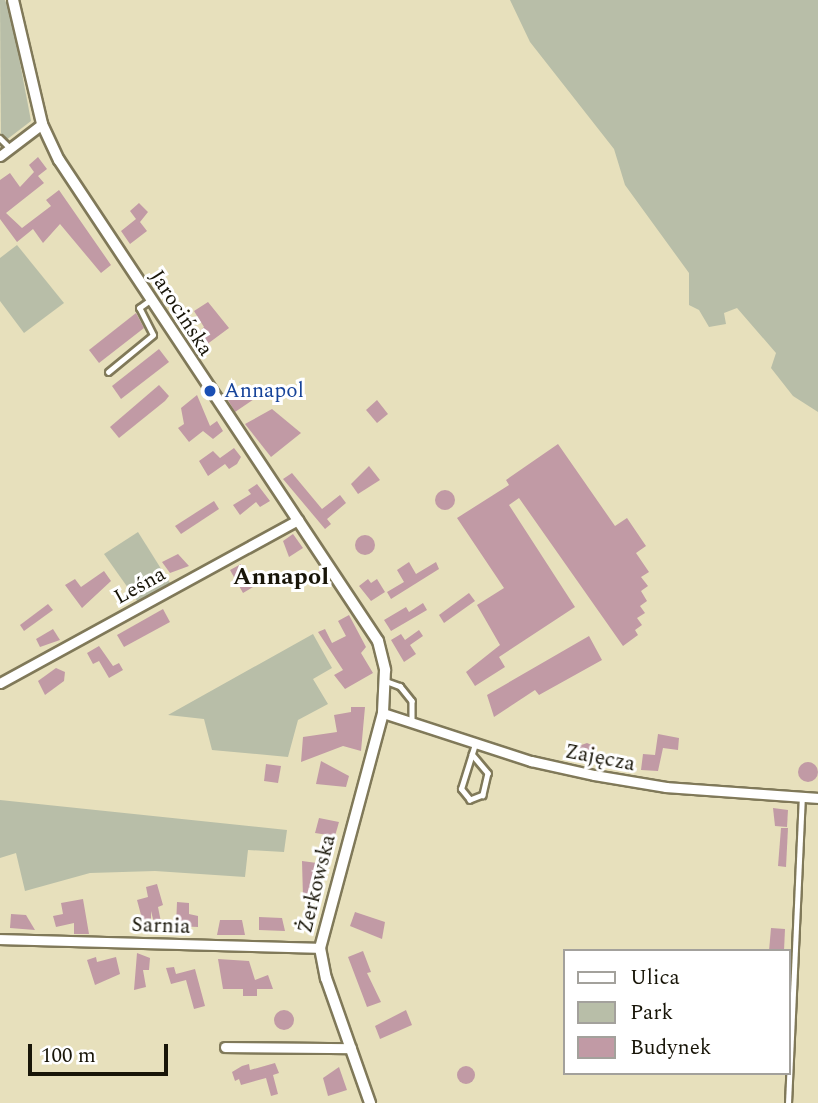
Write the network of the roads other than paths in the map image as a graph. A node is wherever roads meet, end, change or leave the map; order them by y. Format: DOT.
graph roads {
  1 [pos="13,0"];
  2 [pos="42,124"];
  3 [pos="0,138"];
  4 [pos="10,148"];
  5 [pos="0,156"];
  6 [pos="150,300"];
  7 [pos="108,372"];
  8 [pos="298,520"];
  9 [pos="385,681"];
  10 [pos="0,683"];
  11 [pos="383,713"];
  12 [pos="412,722"];
  13 [pos="475,743"];
  14 [pos="472,754"];
  15 [pos="802,796"];
  16 [pos="818,798"];
  17 [pos="0,939"];
  18 [pos="320,948"];
  19 [pos="225,1047"];
  20 [pos="351,1048"];
  21 [pos="370,1103"];
  22 [pos="789,1103"];
  1 -- 2 [label="street, Jarocińska"];
  2 -- 4 [label="street"];
  2 -- 6 [label="street, Jarocińska"];
  3 -- 4 [label="lane"];
  4 -- 5 [label="street"];
  6 -- 7 [label="lane"];
  6 -- 8 [label="street, Jarocińska"];
  8 -- 9 [label="street, Jarocińska"];
  8 -- 10 [label="street, Leśna"];
  9 -- 11 [label="street, Jarocińska"];
  9 -- 12 [label="lane"];
  11 -- 12 [label="street, Zajęcza"];
  11 -- 18 [label="street, Żerkowska"];
  12 -- 13 [label="street, Zajęcza"];
  13 -- 14 [label="lane"];
  13 -- 15 [label="street, Zajęcza"];
  14 -- 14 [label="lane"];
  15 -- 16 [label="street, Zajęcza"];
  15 -- 22 [label="lane"];
  17 -- 18 [label="street, Sarnia"];
  18 -- 20 [label="street, Żerkowska"];
  19 -- 20 [label="street"];
  20 -- 21 [label="street, Żerkowska"];
}
